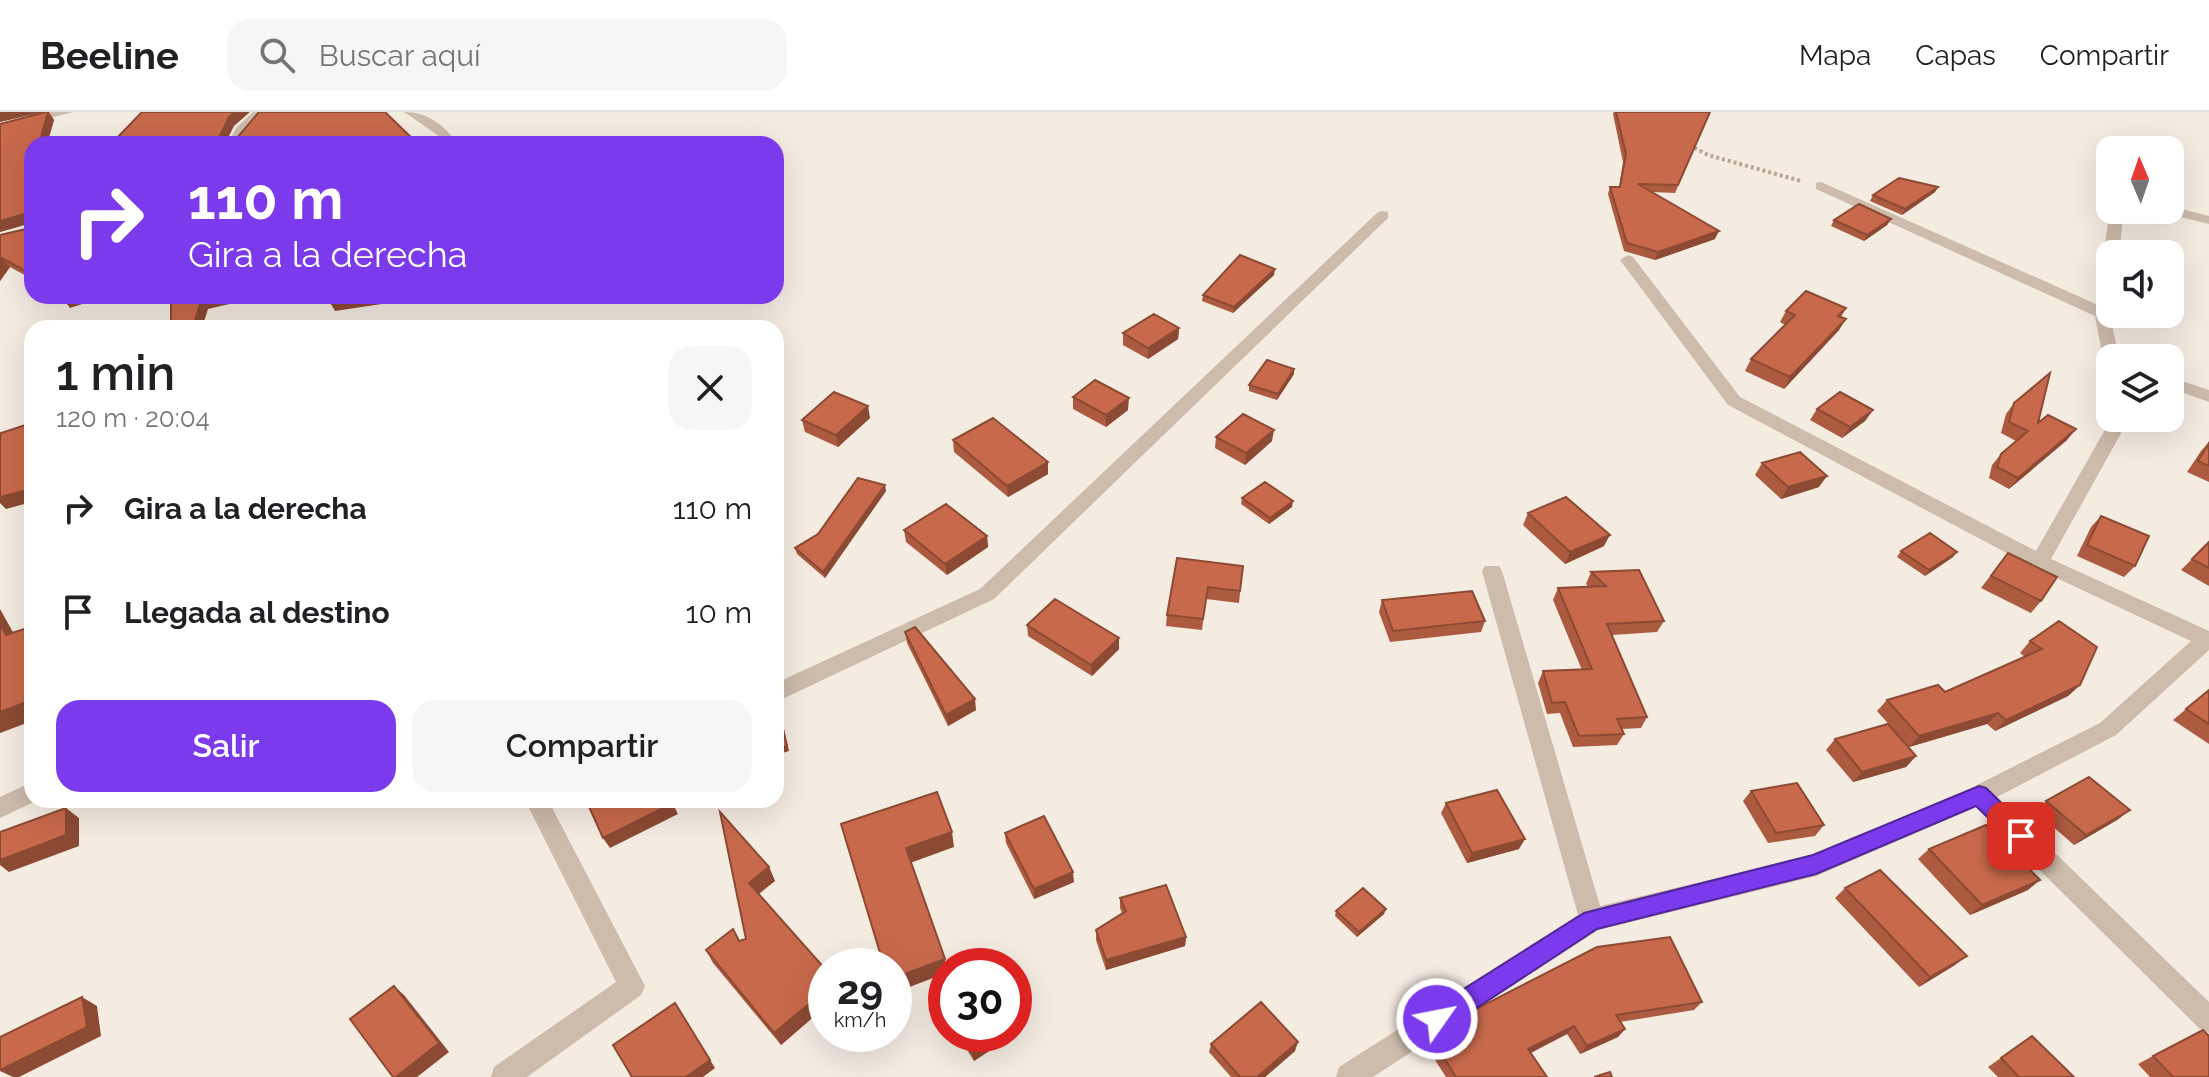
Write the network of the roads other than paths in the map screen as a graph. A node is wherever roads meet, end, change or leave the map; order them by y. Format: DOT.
graph roads {
  1 [pos="66,112"];
  2 [pos="261,112"];
  3 [pos="411,112"];
  4 [pos="0,127"];
  5 [pos="239,136"];
  6 [pos="445,136"];
  7 [pos="1821,186"];
  8 [pos="2184,214"];
  9 [pos="1383,215"];
  10 [pos="2209,220"];
  11 [pos="1628,260"];
  12 [pos="2096,310"];
  13 [pos="2184,387"];
  14 [pos="2209,396"];
  15 [pos="2113,432"];
  16 [pos="2040,562"];
  17 [pos="1492,571"];
  18 [pos="2208,640"];
  19 [pos="784,689"];
  20 [pos="1979,795"];
  21 [pos="24,796"];
  22 [pos="0,808"];
  23 [pos="544,808"];
  24 [pos="1592,920"];
  25 [pos="2209,1020"];
  26 [pos="504,1077"];
  27 [pos="1349,1077"];
  1 -- 4 [label="street"];
  2 -- 5 [label="street"];
  3 -- 6 [label="street"];
  7 -- 12 [label="street"];
  8 -- 10 [label="street"];
  9 -- 19 [label="street"];
  11 -- 16 [label="street"];
  13 -- 14 [label="street"];
  15 -- 16 [label="street"];
  16 -- 18 [label="street"];
  17 -- 24 [label="street"];
  18 -- 20 [label="street"];
  20 -- 24 [label="street"];
  20 -- 25 [label="street"];
  21 -- 22 [label="street"];
  23 -- 26 [label="street"];
  24 -- 27 [label="street"];
}
